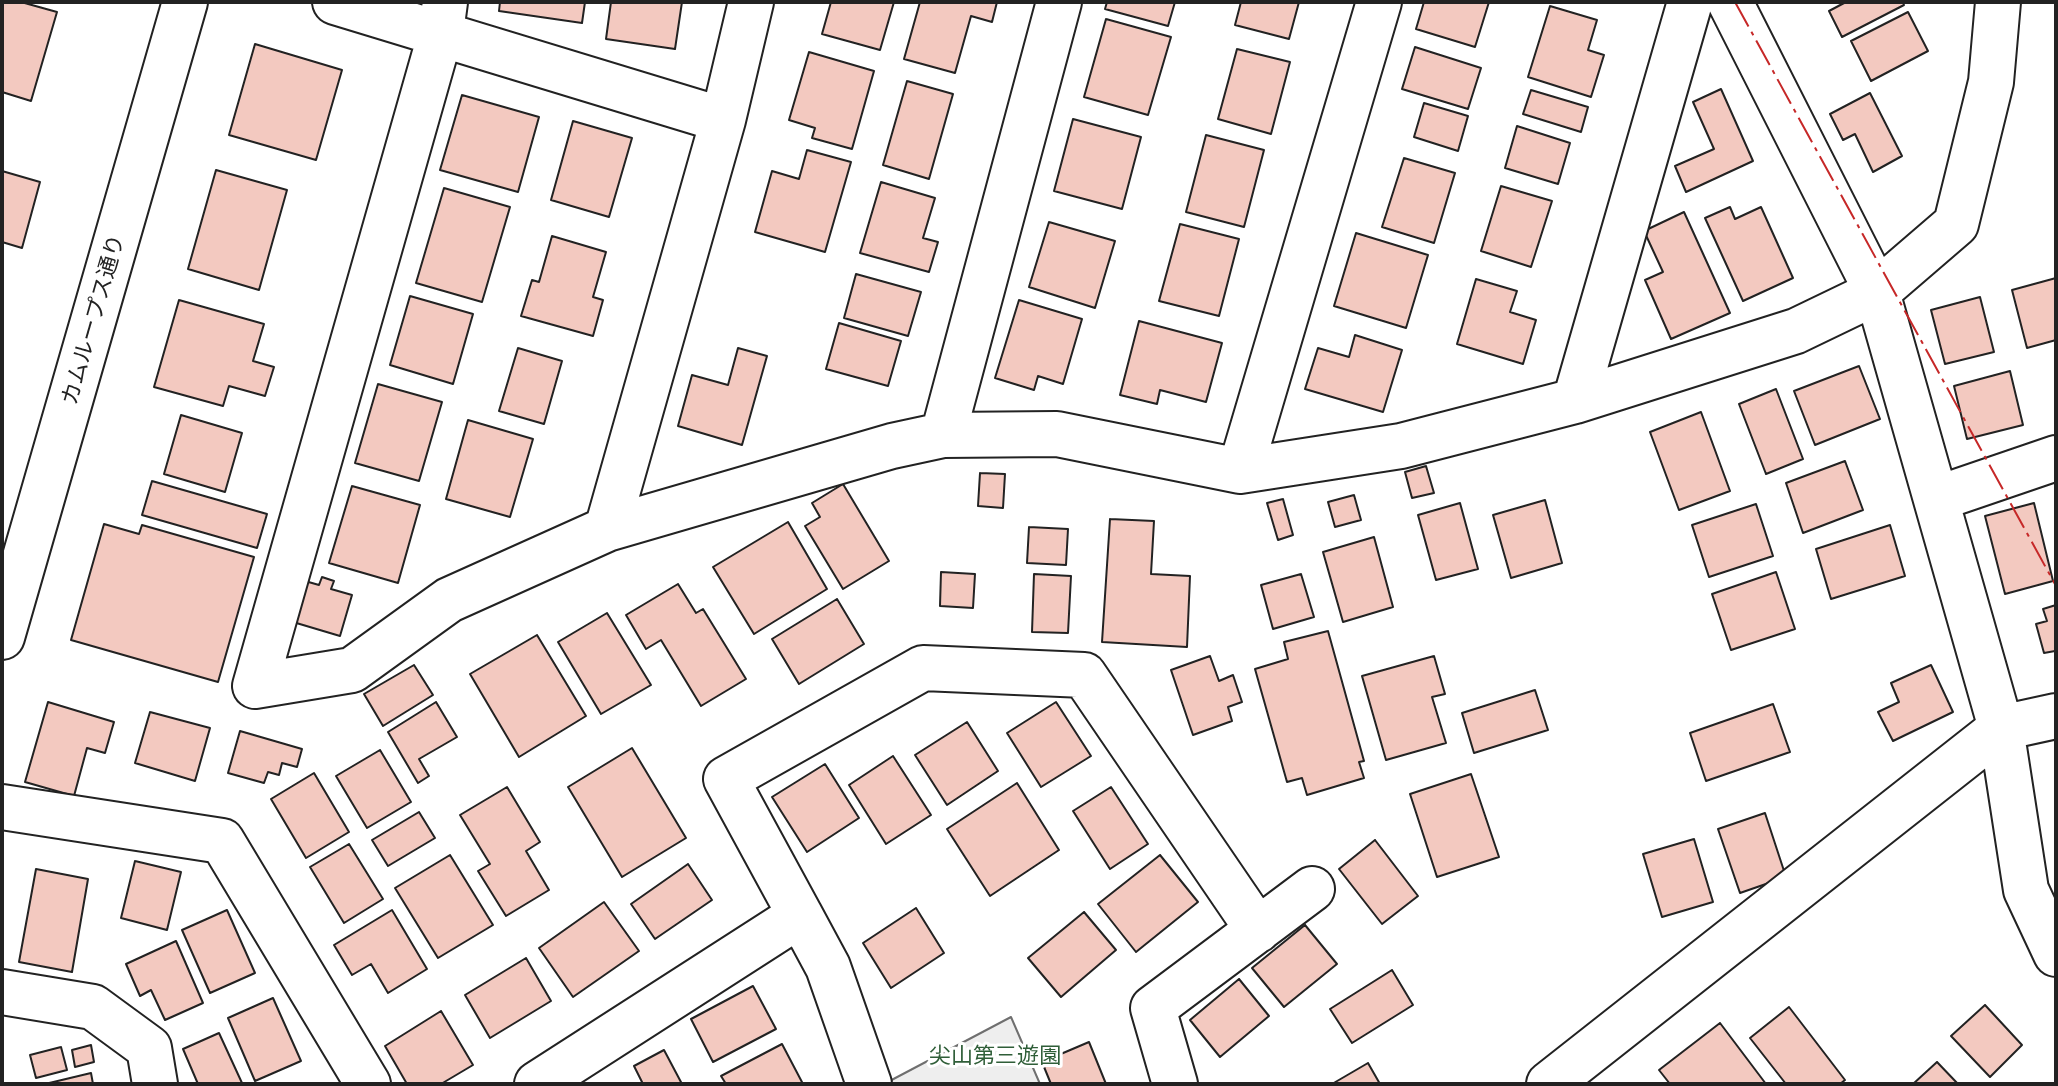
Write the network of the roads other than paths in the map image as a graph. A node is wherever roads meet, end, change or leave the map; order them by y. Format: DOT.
graph roads {
  1 [pos="185,2"];
  2 [pos="335,2"];
  3 [pos="751,2"];
  4 [pos="1059,2"];
  5 [pos="1379,2"];
  6 [pos="1690,2"];
  7 [pos="1730,2"];
  8 [pos="1998,2"];
  9 [pos="443,17"];
  10 [pos="723,120"];
  11 [pos="1877,292"];
  12 [pos="1575,401"];
  13 [pos="943,435"];
  14 [pos="2056,458"];
  15 [pos="1240,471"];
  16 [pos="1936,499"];
  17 [pos="607,529"];
  18 [pos="2,637"];
  19 [pos="2056,716"];
  20 [pos="2001,728"];
  21 [pos="2,807"];
  22 [pos="1312,889"];
  23 [pos="800,915"];
  24 [pos="1258,930"];
  25 [pos="2056,954"];
  26 [pos="2,992"];
  27 [pos="155,1084"];
  28 [pos="368,1084"];
  29 [pos="537,1084"];
  30 [pos="869,1084"];
  31 [pos="1175,1084"];
  32 [pos="1549,1084"];
  1 -- 18 [label="street, カムループス通り"];
  2 -- 9 [label="street"];
  3 -- 10 [label="street"];
  4 -- 13 [label="street"];
  5 -- 15 [label="street"];
  6 -- 12 [label="street"];
  7 -- 11 [label="street"];
  8 -- 11 [label="street"];
  9 -- 10 [label="street"];
  9 -- 17 [label="street"];
  10 -- 17 [label="street"];
  11 -- 12 [label="street"];
  11 -- 16 [label="street"];
  12 -- 15 [label="street"];
  13 -- 15 [label="street"];
  13 -- 17 [label="street"];
  14 -- 16 [label="street"];
  16 -- 20 [label="street"];
  19 -- 20 [label="street"];
  20 -- 25 [label="street"];
  20 -- 32 [label="street"];
  21 -- 28 [label="street"];
  22 -- 24 [label="street"];
  23 -- 24 [label="street"];
  23 -- 29 [label="street"];
  23 -- 30 [label="street"];
  24 -- 31 [label="street"];
  26 -- 27 [label="street"];
}
